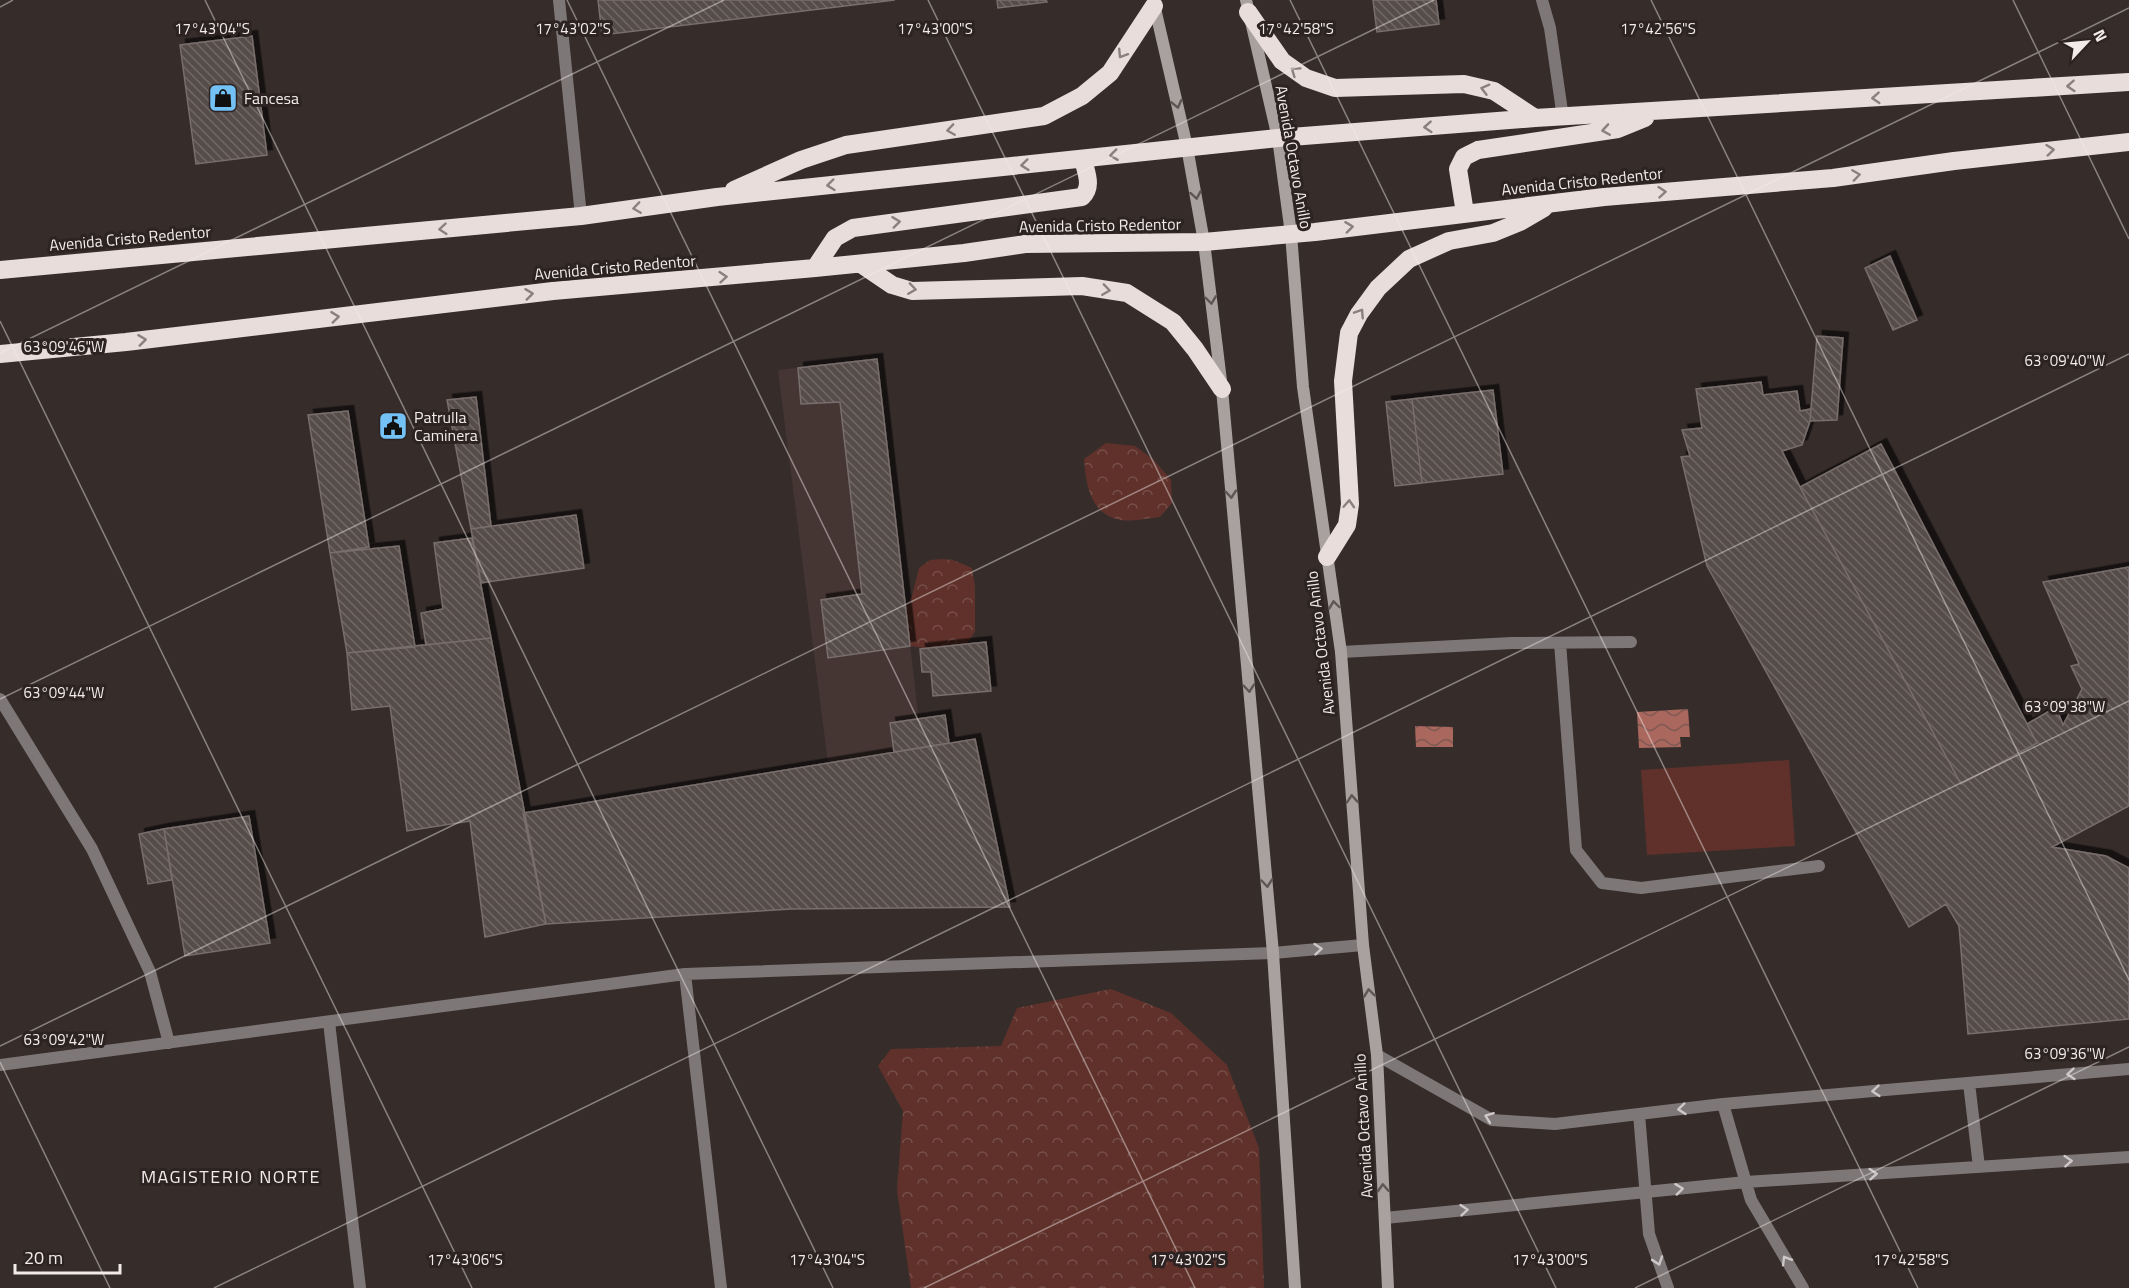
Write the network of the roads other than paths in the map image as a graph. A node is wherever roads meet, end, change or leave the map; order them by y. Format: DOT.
graph roads {
  1 [pos="559,0"];
  2 [pos="1542,0"];
  3 [pos="1154,3"];
  4 [pos="1247,6"];
  5 [pos="2129,82"];
  6 [pos="1661,111"];
  7 [pos="1535,118"];
  8 [pos="1563,118"];
  9 [pos="1278,138"];
  10 [pos="2129,142"];
  11 [pos="1187,147"];
  12 [pos="1083,159"];
  13 [pos="717,197"];
  14 [pos="1549,205"];
  15 [pos="1465,213"];
  16 [pos="581,216"];
  17 [pos="1291,234"];
  18 [pos="1204,242"];
  19 [pos="861,264"];
  20 [pos="815,268"];
  21 [pos="0,270"];
  22 [pos="0,354"];
  23 [pos="1222,389"];
  24 [pos="1327,557"];
  25 [pos="1631,642"];
  26 [pos="1560,643"];
  27 [pos="1341,652"];
  28 [pos="0,699"];
  29 [pos="1819,866"];
  30 [pos="1363,945"];
  31 [pos="1273,953"];
  32 [pos="685,974"];
  33 [pos="329,1022"];
  34 [pos="169,1043"];
  35 [pos="1377,1055"];
  36 [pos="0,1065"];
  37 [pos="2129,1069"];
  38 [pos="1969,1083"];
  39 [pos="1724,1104"];
  40 [pos="1639,1114"];
  41 [pos="2129,1158"];
  42 [pos="1979,1167"];
  43 [pos="1746,1182"];
  44 [pos="1645,1193"];
  45 [pos="1384,1218"];
  46 [pos="360,1288"];
  47 [pos="722,1288"];
  48 [pos="1295,1288"];
  49 [pos="1388,1288"];
  50 [pos="1668,1288"];
  51 [pos="1803,1288"];
  1 -- 16 [label="street"];
  2 -- 8 [label="street"];
  3 -- 11 [label="street, one-way"];
  3 -- 13 [label="highway, one-way"];
  7 -- 4 [label="highway, one-way"];
  4 -- 9 [label="street, Avenida Octavo Anillo"];
  5 -- 6 [label="highway, Avenida Cristo Redentor, one-way"];
  6 -- 8 [label="highway, Avenida Cristo Redentor"];
  6 -- 15 [label="highway, one-way"];
  7 -- 8 [label="highway, Avenida Cristo Redentor"];
  7 -- 9 [label="highway, Avenida Cristo Redentor, one-way"];
  9 -- 11 [label="highway, Avenida Cristo Redentor"];
  9 -- 17 [label="street, Avenida Octavo Anillo"];
  14 -- 10 [label="highway, Avenida Cristo Redentor, one-way"];
  11 -- 12 [label="highway, Avenida Cristo Redentor, one-way"];
  11 -- 18 [label="street, one-way"];
  12 -- 13 [label="highway, Avenida Cristo Redentor, one-way"];
  20 -- 12 [label="highway, one-way"];
  13 -- 16 [label="highway, Avenida Cristo Redentor, one-way"];
  14 -- 15 [label="highway, Avenida Cristo Redentor"];
  24 -- 14 [label="highway, one-way"];
  17 -- 15 [label="highway, Avenida Cristo Redentor, one-way"];
  16 -- 21 [label="highway, Avenida Cristo Redentor, one-way"];
  17 -- 18 [label="highway, Avenida Cristo Redentor"];
  17 -- 24 [label="street, Avenida Octavo Anillo"];
  18 -- 19 [label="highway, Avenida Cristo Redentor"];
  18 -- 23 [label="street, one-way"];
  19 -- 20 [label="highway, Avenida Cristo Redentor"];
  19 -- 23 [label="highway, one-way"];
  22 -- 20 [label="highway, Avenida Cristo Redentor, one-way"];
  23 -- 31 [label="street, one-way"];
  27 -- 24 [label="street, Avenida Octavo Anillo, one-way"];
  25 -- 26 [label="street"];
  26 -- 27 [label="street"];
  26 -- 29 [label="street"];
  30 -- 27 [label="street, Avenida Octavo Anillo, one-way"];
  28 -- 34 [label="street"];
  31 -- 30 [label="street, one-way"];
  35 -- 30 [label="street, Avenida Octavo Anillo, one-way"];
  31 -- 32 [label="street"];
  31 -- 48 [label="street"];
  32 -- 33 [label="street"];
  32 -- 47 [label="street"];
  33 -- 34 [label="street"];
  33 -- 46 [label="street"];
  34 -- 36 [label="street"];
  40 -- 35 [label="street, one-way"];
  45 -- 35 [label="street, Avenida Octavo Anillo, one-way"];
  37 -- 38 [label="street, one-way"];
  38 -- 39 [label="street, one-way"];
  38 -- 42 [label="street"];
  39 -- 40 [label="street, one-way"];
  39 -- 43 [label="street"];
  40 -- 44 [label="street"];
  42 -- 41 [label="street, one-way"];
  43 -- 42 [label="street, one-way"];
  44 -- 43 [label="street, one-way"];
  51 -- 43 [label="street, one-way"];
  45 -- 44 [label="street, one-way"];
  44 -- 50 [label="street, one-way"];
  45 -- 49 [label="street, Avenida Octavo Anillo"];
}
